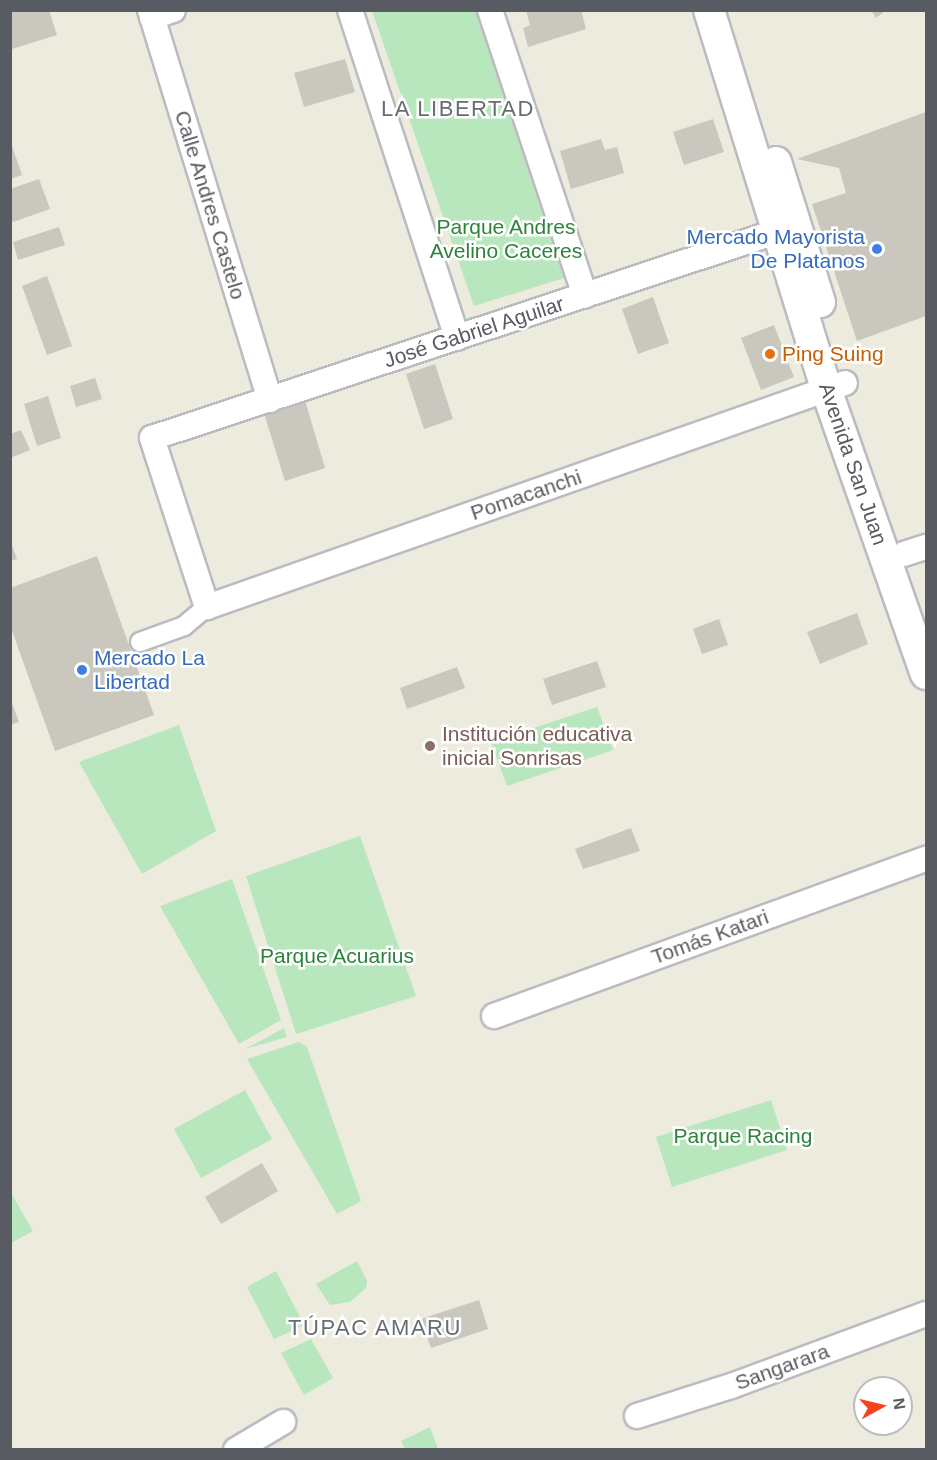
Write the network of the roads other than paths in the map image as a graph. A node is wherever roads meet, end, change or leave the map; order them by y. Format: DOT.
graph roads {
  1 [pos="350,10"];
  2 [pos="490,10"];
  3 [pos="709,10"];
  4 [pos="729,10"];
  5 [pos="158,13"];
  6 [pos="786,229"];
  7 [pos="585,296"];
  8 [pos="458,338"];
  9 [pos="836,386"];
  10 [pos="270,400"];
  11 [pos="915,550"];
  12 [pos="207,608"];
  13 [pos="927,620"];
  14 [pos="140,642"];
  15 [pos="927,674"];
  16 [pos="927,859"];
  17 [pos="494,1016"];
  18 [pos="927,1314"];
  19 [pos="637,1416"];
  20 [pos="283,1422"];
  21 [pos="236,1449"];
  1 -- 8 [label="street"];
  2 -- 7 [label="street"];
  3 -- 6 [label="street, Avenida San Juan"];
  4 -- 6 [label="street, Avenida San Juan"];
  5 -- 10 [label="street, Calle Andres Castelo"];
  6 -- 7 [label="street, José Gabriel Aguilar"];
  6 -- 9 [label="street, Avenida San Juan"];
  7 -- 8 [label="street, José Gabriel Aguilar"];
  8 -- 10 [label="street, José Gabriel Aguilar"];
  9 -- 11 [label="street, Avenida San Juan"];
  9 -- 12 [label="street, Pomacanchi"];
  9 -- 15 [label="street, Avenida San Juan"];
  10 -- 12 [label="street, José Gabriel Aguilar"];
  11 -- 13 [label="street, Avenida San Juan"];
  12 -- 14 [label="street"];
  16 -- 17 [label="street, Tomás Katari"];
  18 -- 19 [label="street, Sangarara"];
  20 -- 21 [label="street"];
}
